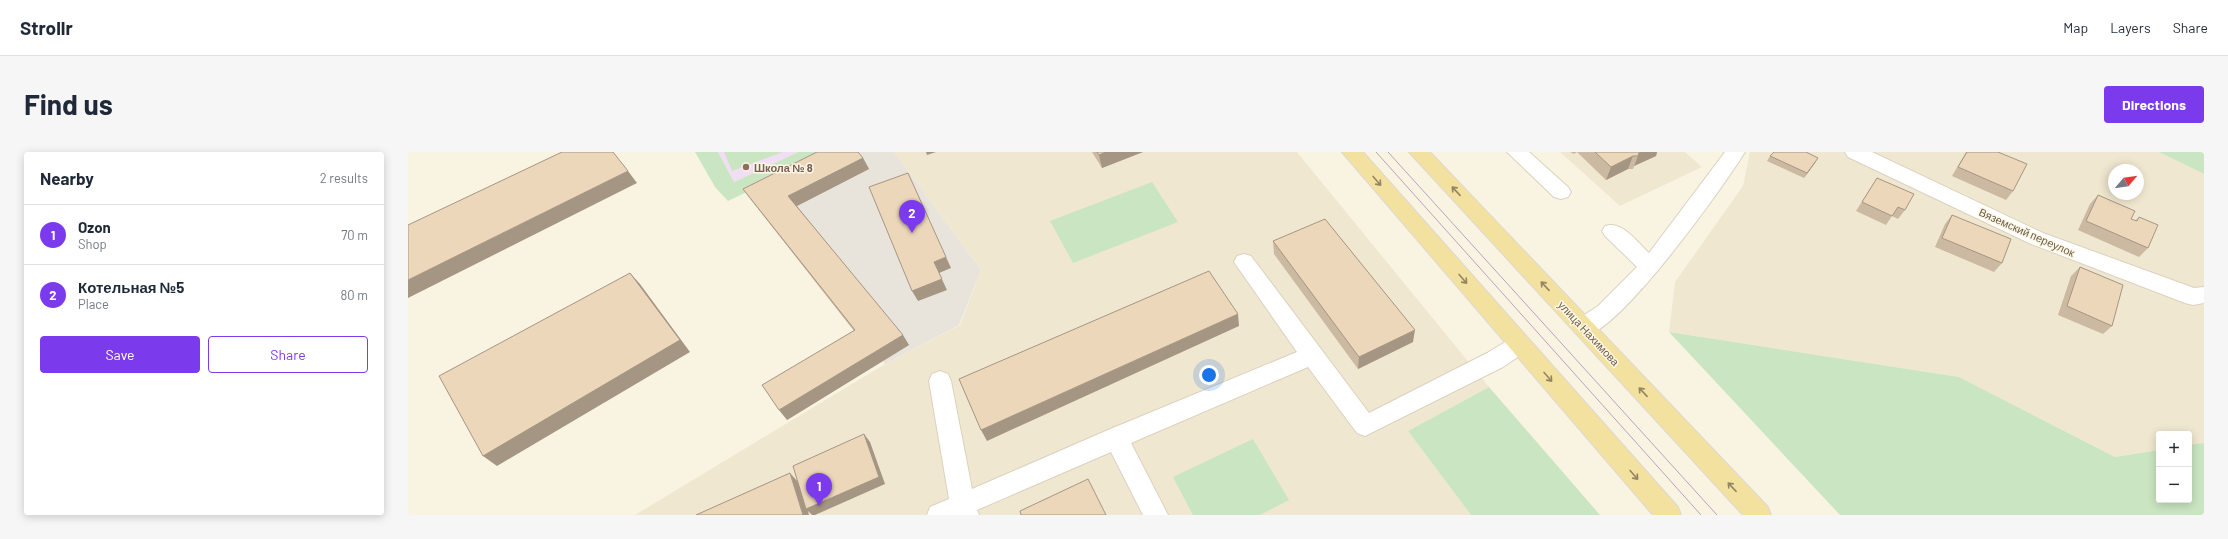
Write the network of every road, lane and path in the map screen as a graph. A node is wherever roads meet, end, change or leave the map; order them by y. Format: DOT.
graph roads {
  1 [pos="1352,152"];
  2 [pos="1419,152"];
  3 [pos="1517,152"];
  4 [pos="1735,152"];
  5 [pos="1855,152"];
  6 [pos="1561,192"];
  7 [pos="1612,231"];
  8 [pos="1244,262"];
  9 [pos="1650,267"];
  10 [pos="2204,296"];
  11 [pos="1583,327"];
  12 [pos="1520,344"];
  13 [pos="1312,356"];
  14 [pos="940,381"];
  15 [pos="1116,437"];
  16 [pos="965,509"];
  17 [pos="939,515"];
  18 [pos="1156,515"];
  19 [pos="1668,515"];
  20 [pos="1759,515"];
  1 -- 12 [label="main road, one-way"];
  11 -- 2 [label="main road, улица Нахимова, one-way"];
  3 -- 6 [label="street"];
  4 -- 9 [label="street"];
  5 -- 10 [label="street, Вяземский переулок"];
  7 -- 9 [label="street"];
  8 -- 13 [label="street"];
  9 -- 11 [label="street"];
  20 -- 11 [label="main road, улица Нахимова, one-way"];
  12 -- 13 [label="street"];
  12 -- 19 [label="main road, one-way"];
  13 -- 15 [label="street"];
  14 -- 16 [label="street"];
  15 -- 16 [label="street"];
  15 -- 18 [label="street"];
  16 -- 17 [label="street"];
}
